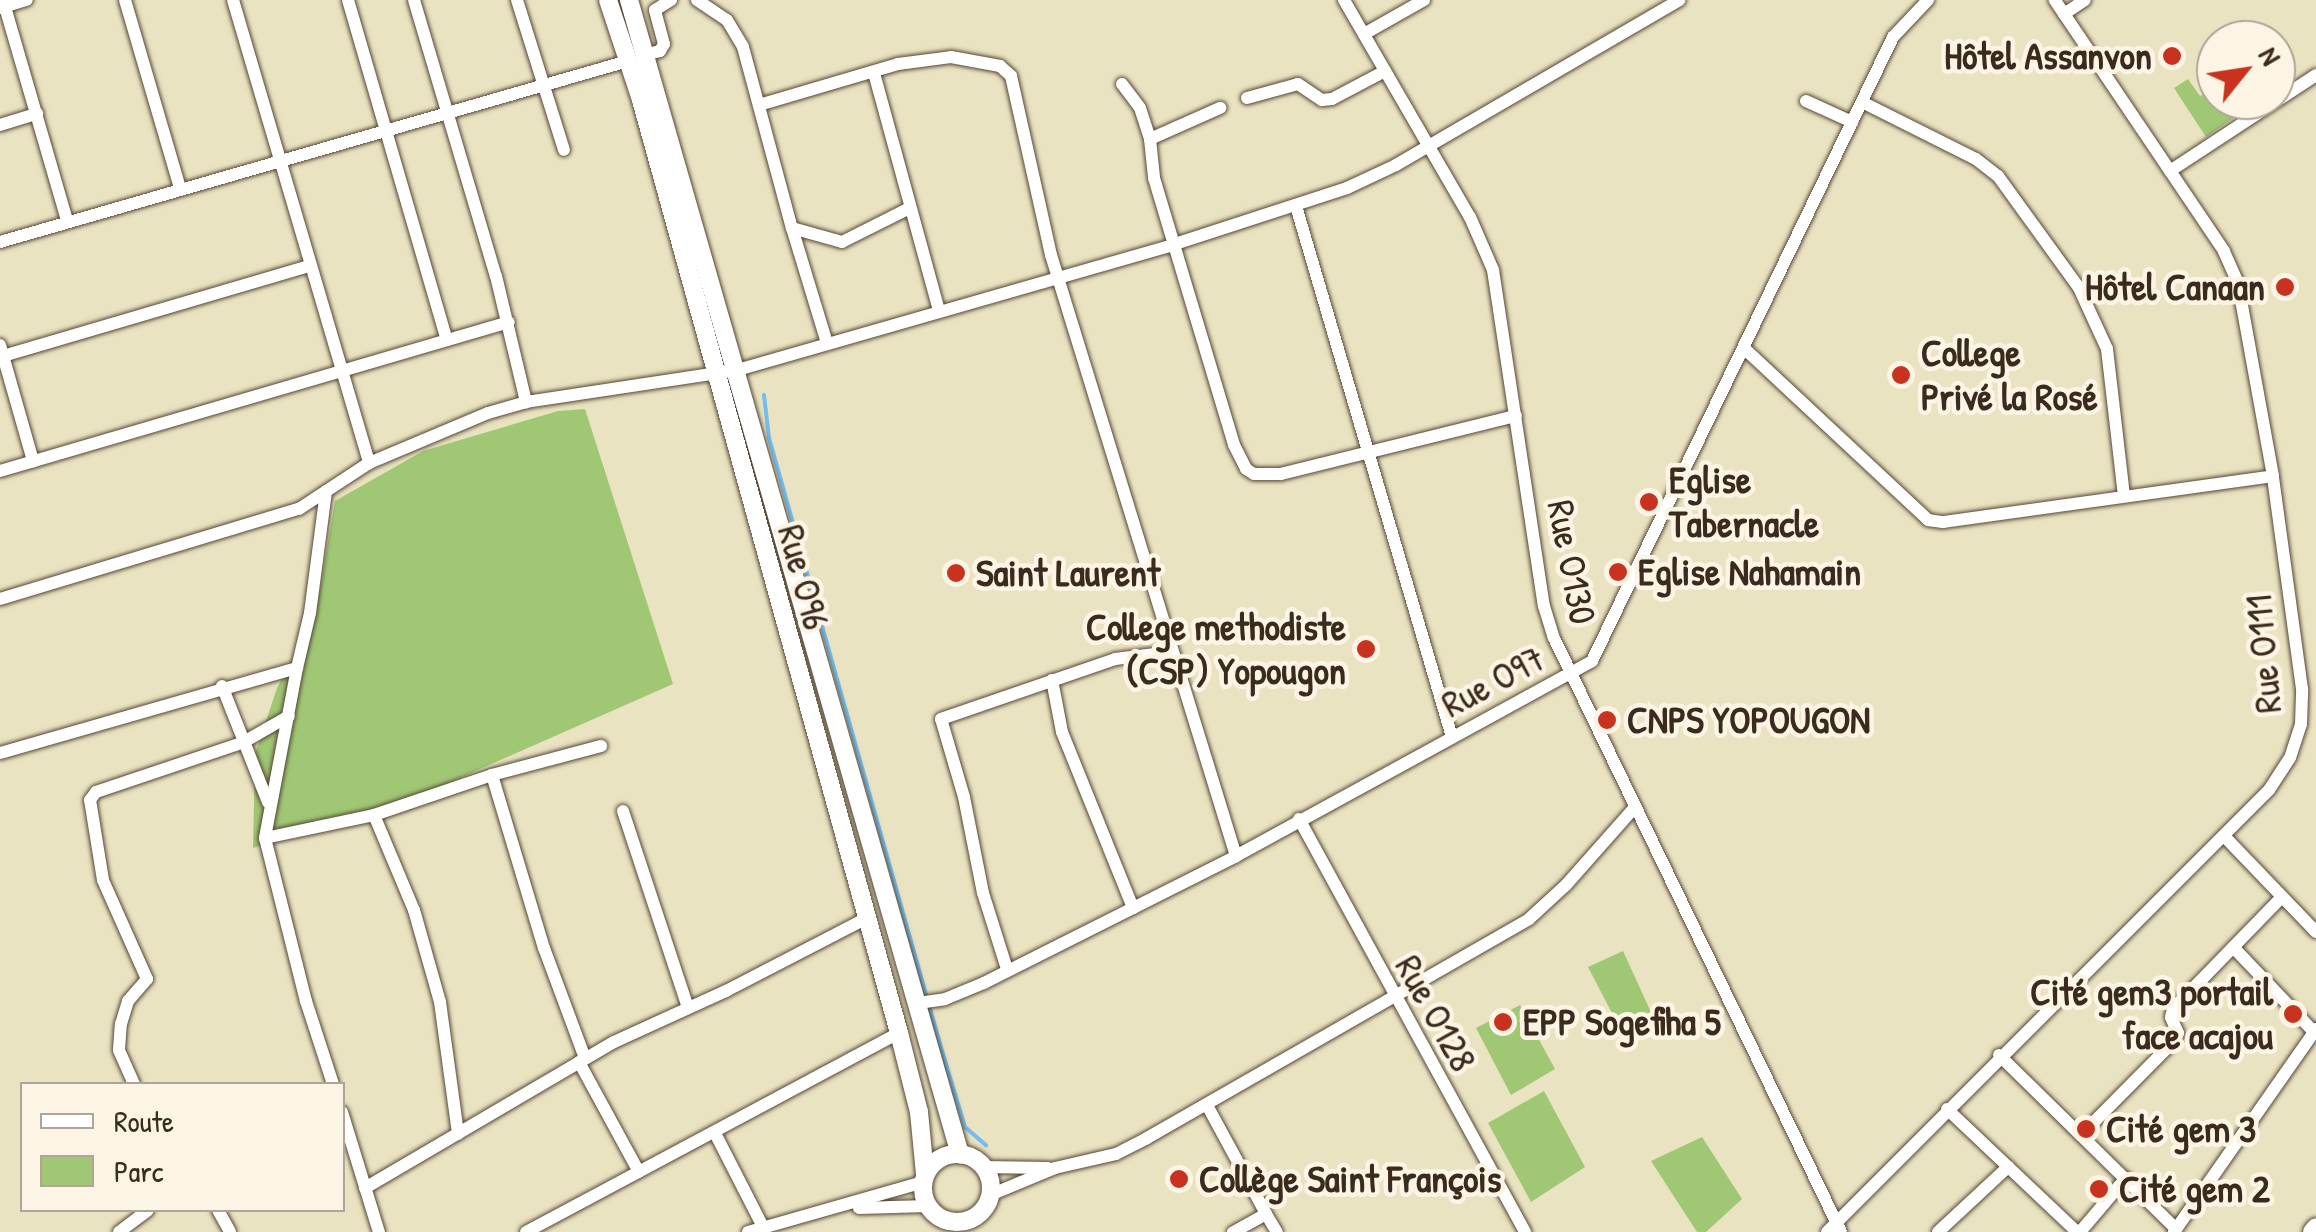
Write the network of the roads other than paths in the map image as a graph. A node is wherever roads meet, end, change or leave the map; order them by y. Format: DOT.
graph roads {
  1 [pos="27,0"];
  2 [pos="125,0"];
  3 [pos="233,0"];
  4 [pos="348,0"];
  5 [pos="414,0"];
  6 [pos="517,0"];
  7 [pos="608,0"];
  8 [pos="628,0"];
  9 [pos="671,0"];
  10 [pos="697,0"];
  11 [pos="1344,0"];
  12 [pos="1424,0"];
  13 [pos="1679,0"];
  14 [pos="1928,0"];
  15 [pos="2055,0"];
  16 [pos="2084,0"];
  17 [pos="2,5"];
  18 [pos="2064,14"];
  19 [pos="1364,34"];
  20 [pos="636,58"];
  21 [pos="1384,71"];
  22 [pos="874,73"];
  23 [pos="2316,75"];
  24 [pos="1122,84"];
  25 [pos="543,85"];
  26 [pos="1247,98"];
  27 [pos="1806,100"];
  28 [pos="1862,102"];
  29 [pos="759,105"];
  30 [pos="1220,108"];
  31 [pos="446,112"];
  32 [pos="36,114"];
  33 [pos="1852,122"];
  34 [pos="0,126"];
  35 [pos="385,129"];
  36 [pos="1150,139"];
  37 [pos="1428,146"];
  38 [pos="564,150"];
  39 [pos="280,160"];
  40 [pos="2170,170"];
  41 [pos="180,188"];
  42 [pos="1296,206"];
  43 [pos="910,208"];
  44 [pos="66,222"];
  45 [pos="792,228"];
  46 [pos="0,242"];
  47 [pos="1175,244"];
  48 [pos="309,266"];
  49 [pos="1060,276"];
  50 [pos="939,310"];
  51 [pos="509,322"];
  52 [pos="447,340"];
  53 [pos="827,343"];
  54 [pos="2,350"];
  55 [pos="1746,350"];
  56 [pos="737,370"];
  57 [pos="341,373"];
  58 [pos="716,374"];
  59 [pos="526,402"];
  60 [pos="1516,416"];
  61 [pos="1369,454"];
  62 [pos="34,461"];
  63 [pos="368,463"];
  64 [pos="0,471"];
  65 [pos="2273,476"];
  66 [pos="326,490"];
  67 [pos="2124,495"];
  68 [pos="0,598"];
  69 [pos="1172,652"];
  70 [pos="297,668"];
  71 [pos="1571,673"];
  72 [pos="1052,680"];
  73 [pos="222,686"];
  74 [pos="289,716"];
  75 [pos="1452,737"];
  76 [pos="242,742"];
  77 [pos="601,746"];
  78 [pos="0,753"];
  79 [pos="492,775"];
  80 [pos="268,802"];
  81 [pos="1635,807"];
  82 [pos="623,811"];
  83 [pos="374,816"];
  84 [pos="1299,819"];
  85 [pos="2224,836"];
  86 [pos="265,838"];
  87 [pos="1236,856"];
  88 [pos="2282,897"];
  89 [pos="1132,908"];
  90 [pos="867,918"];
  91 [pos="2316,932"];
  92 [pos="2233,947"];
  93 [pos="1008,969"];
  94 [pos="1392,996"];
  95 [pos="918,1003"];
  96 [pos="688,1007"];
  97 [pos="2315,1031"];
  98 [pos="899,1033"];
  99 [pos="1999,1055"];
  100 [pos="582,1060"];
  101 [pos="133,1082"];
  102 [pos="332,1082"];
  103 [pos="1208,1106"];
  104 [pos="1947,1110"];
  105 [pos="345,1122"];
  106 [pos="715,1133"];
  107 [pos="458,1134"];
  108 [pos="2082,1135"];
  109 [pos="960,1154"];
  110 [pos="983,1167"];
  111 [pos="2008,1167"];
  112 [pos="1056,1168"];
  113 [pos="639,1172"];
  114 [pos="924,1178"];
  115 [pos="2126,1178"];
  116 [pos="365,1188"];
  117 [pos="988,1201"];
  118 [pos="928,1206"];
  119 [pos="827,1210"];
  120 [pos="145,1212"];
  121 [pos="1266,1214"];
  122 [pos="763,1227"];
  123 [pos="951,1227"];
  124 [pos="1835,1229"];
  125 [pos="2175,1230"];
  126 [pos="119,1232"];
  127 [pos="379,1232"];
  128 [pos="526,1232"];
  129 [pos="748,1232"];
  130 [pos="988,1232"];
  131 [pos="1234,1232"];
  132 [pos="1277,1232"];
  133 [pos="1525,1232"];
  134 [pos="1938,1232"];
  135 [pos="2079,1232"];
  1 -- 17 [label="street"];
  2 -- 41 [label="street"];
  3 -- 39 [label="street"];
  4 -- 35 [label="street"];
  5 -- 31 [label="street"];
  6 -- 25 [label="street"];
  7 -- 20 [label="main road, Rue O96"];
  8 -- 20 [label="main road, Rue O96"];
  9 -- 20 [label="street"];
  10 -- 29 [label="street"];
  11 -- 19 [label="street, Rue O130"];
  12 -- 19 [label="street"];
  13 -- 37 [label="street"];
  14 -- 28 [label="street, Rue O97"];
  15 -- 18 [label="street, Rue O111"];
  16 -- 18 [label="street"];
  17 -- 32 [label="street"];
  18 -- 40 [label="street, Rue O111"];
  19 -- 21 [label="street, Rue O130"];
  20 -- 25 [label="street"];
  20 -- 56 [label="main road, Rue O96"];
  20 -- 58 [label="main road, Rue O96"];
  21 -- 26 [label="street"];
  21 -- 37 [label="street, Rue O130"];
  22 -- 29 [label="street"];
  22 -- 43 [label="street"];
  22 -- 49 [label="street"];
  23 -- 40 [label="street"];
  24 -- 36 [label="street"];
  25 -- 31 [label="street"];
  25 -- 38 [label="street"];
  27 -- 33 [label="street"];
  28 -- 33 [label="street, Rue O97"];
  28 -- 67 [label="street"];
  29 -- 45 [label="street"];
  30 -- 36 [label="street"];
  31 -- 35 [label="street"];
  31 -- 51 [label="street"];
  32 -- 34 [label="street"];
  32 -- 44 [label="street"];
  33 -- 55 [label="street, Rue O97"];
  35 -- 39 [label="street"];
  35 -- 52 [label="street"];
  36 -- 47 [label="street"];
  37 -- 42 [label="street"];
  37 -- 60 [label="street, Rue O130"];
  39 -- 41 [label="street"];
  39 -- 48 [label="street"];
  40 -- 65 [label="street, Rue O111"];
  41 -- 44 [label="street"];
  42 -- 47 [label="street"];
  42 -- 61 [label="street"];
  43 -- 45 [label="street"];
  43 -- 50 [label="street"];
  44 -- 46 [label="street"];
  45 -- 53 [label="street"];
  47 -- 49 [label="street"];
  47 -- 61 [label="street"];
  48 -- 54 [label="street"];
  48 -- 57 [label="street"];
  49 -- 50 [label="street"];
  49 -- 69 [label="street"];
  50 -- 53 [label="street"];
  51 -- 52 [label="street"];
  51 -- 59 [label="street"];
  52 -- 57 [label="street"];
  53 -- 56 [label="street"];
  54 -- 62 [label="street"];
  55 -- 67 [label="street"];
  55 -- 71 [label="street, Rue O97"];
  56 -- 58 [label="street"];
  56 -- 95 [label="main road, Rue O96"];
  57 -- 62 [label="street"];
  57 -- 63 [label="street"];
  58 -- 59 [label="street"];
  58 -- 90 [label="main road, Rue O96"];
  59 -- 63 [label="street"];
  60 -- 61 [label="street"];
  60 -- 71 [label="street, Rue O130"];
  61 -- 75 [label="street"];
  62 -- 64 [label="street"];
  63 -- 66 [label="street"];
  65 -- 67 [label="street"];
  65 -- 85 [label="street, Rue O111"];
  66 -- 68 [label="street"];
  66 -- 70 [label="street"];
  69 -- 72 [label="street"];
  69 -- 87 [label="street"];
  70 -- 73 [label="street"];
  70 -- 74 [label="street"];
  71 -- 75 [label="street, Rue O97"];
  71 -- 81 [label="street, Rue O130"];
  72 -- 89 [label="street"];
  72 -- 93 [label="street"];
  73 -- 76 [label="street"];
  73 -- 78 [label="street"];
  74 -- 76 [label="street"];
  74 -- 80 [label="street"];
  75 -- 84 [label="street, Rue O97"];
  76 -- 80 [label="street"];
  76 -- 101 [label="street"];
  77 -- 79 [label="street"];
  79 -- 83 [label="street"];
  79 -- 100 [label="street"];
  80 -- 86 [label="street"];
  81 -- 94 [label="street"];
  81 -- 124 [label="street, Rue O130"];
  82 -- 96 [label="street"];
  83 -- 86 [label="street"];
  83 -- 107 [label="street"];
  84 -- 87 [label="street, Rue O97"];
  84 -- 94 [label="street, Rue O128"];
  85 -- 88 [label="street"];
  85 -- 99 [label="street, Rue O111"];
  86 -- 102 [label="street"];
  87 -- 89 [label="street, Rue O97"];
  88 -- 91 [label="street"];
  88 -- 92 [label="street"];
  89 -- 93 [label="street, Rue O97"];
  90 -- 96 [label="street"];
  90 -- 98 [label="main road, Rue O96"];
  92 -- 97 [label="street"];
  92 -- 108 [label="street"];
  93 -- 95 [label="street, Rue O97"];
  94 -- 103 [label="street"];
  94 -- 133 [label="street, Rue O128"];
  95 -- 109 [label="main road, Rue O96"];
  96 -- 100 [label="street"];
  97 -- 125 [label="street"];
  98 -- 106 [label="street"];
  98 -- 114 [label="main road, Rue O96"];
  99 -- 104 [label="street, Rue O111"];
  99 -- 108 [label="street"];
  100 -- 107 [label="street"];
  100 -- 113 [label="street"];
  103 -- 112 [label="street"];
  103 -- 121 [label="street"];
  104 -- 111 [label="street"];
  104 -- 124 [label="street, Rue O111"];
  105 -- 116 [label="street"];
  106 -- 113 [label="street"];
  106 -- 122 [label="street"];
  107 -- 116 [label="street"];
  108 -- 115 [label="street"];
  109 -- 110 [label="main road"];
  109 -- 114 [label="main road"];
  110 -- 112 [label="street"];
  110 -- 117 [label="main road"];
  111 -- 134 [label="street"];
  111 -- 135 [label="street"];
  112 -- 117 [label="street"];
  113 -- 128 [label="street"];
  114 -- 118 [label="main road"];
  114 -- 119 [label="street"];
  115 -- 125 [label="street"];
  115 -- 135 [label="street"];
  116 -- 127 [label="street"];
  117 -- 123 [label="main road"];
  117 -- 130 [label="main road"];
  118 -- 119 [label="street"];
  118 -- 123 [label="main road"];
  119 -- 122 [label="street"];
  120 -- 126 [label="street"];
  121 -- 131 [label="street"];
  121 -- 132 [label="street"];
  122 -- 129 [label="street"];
}
